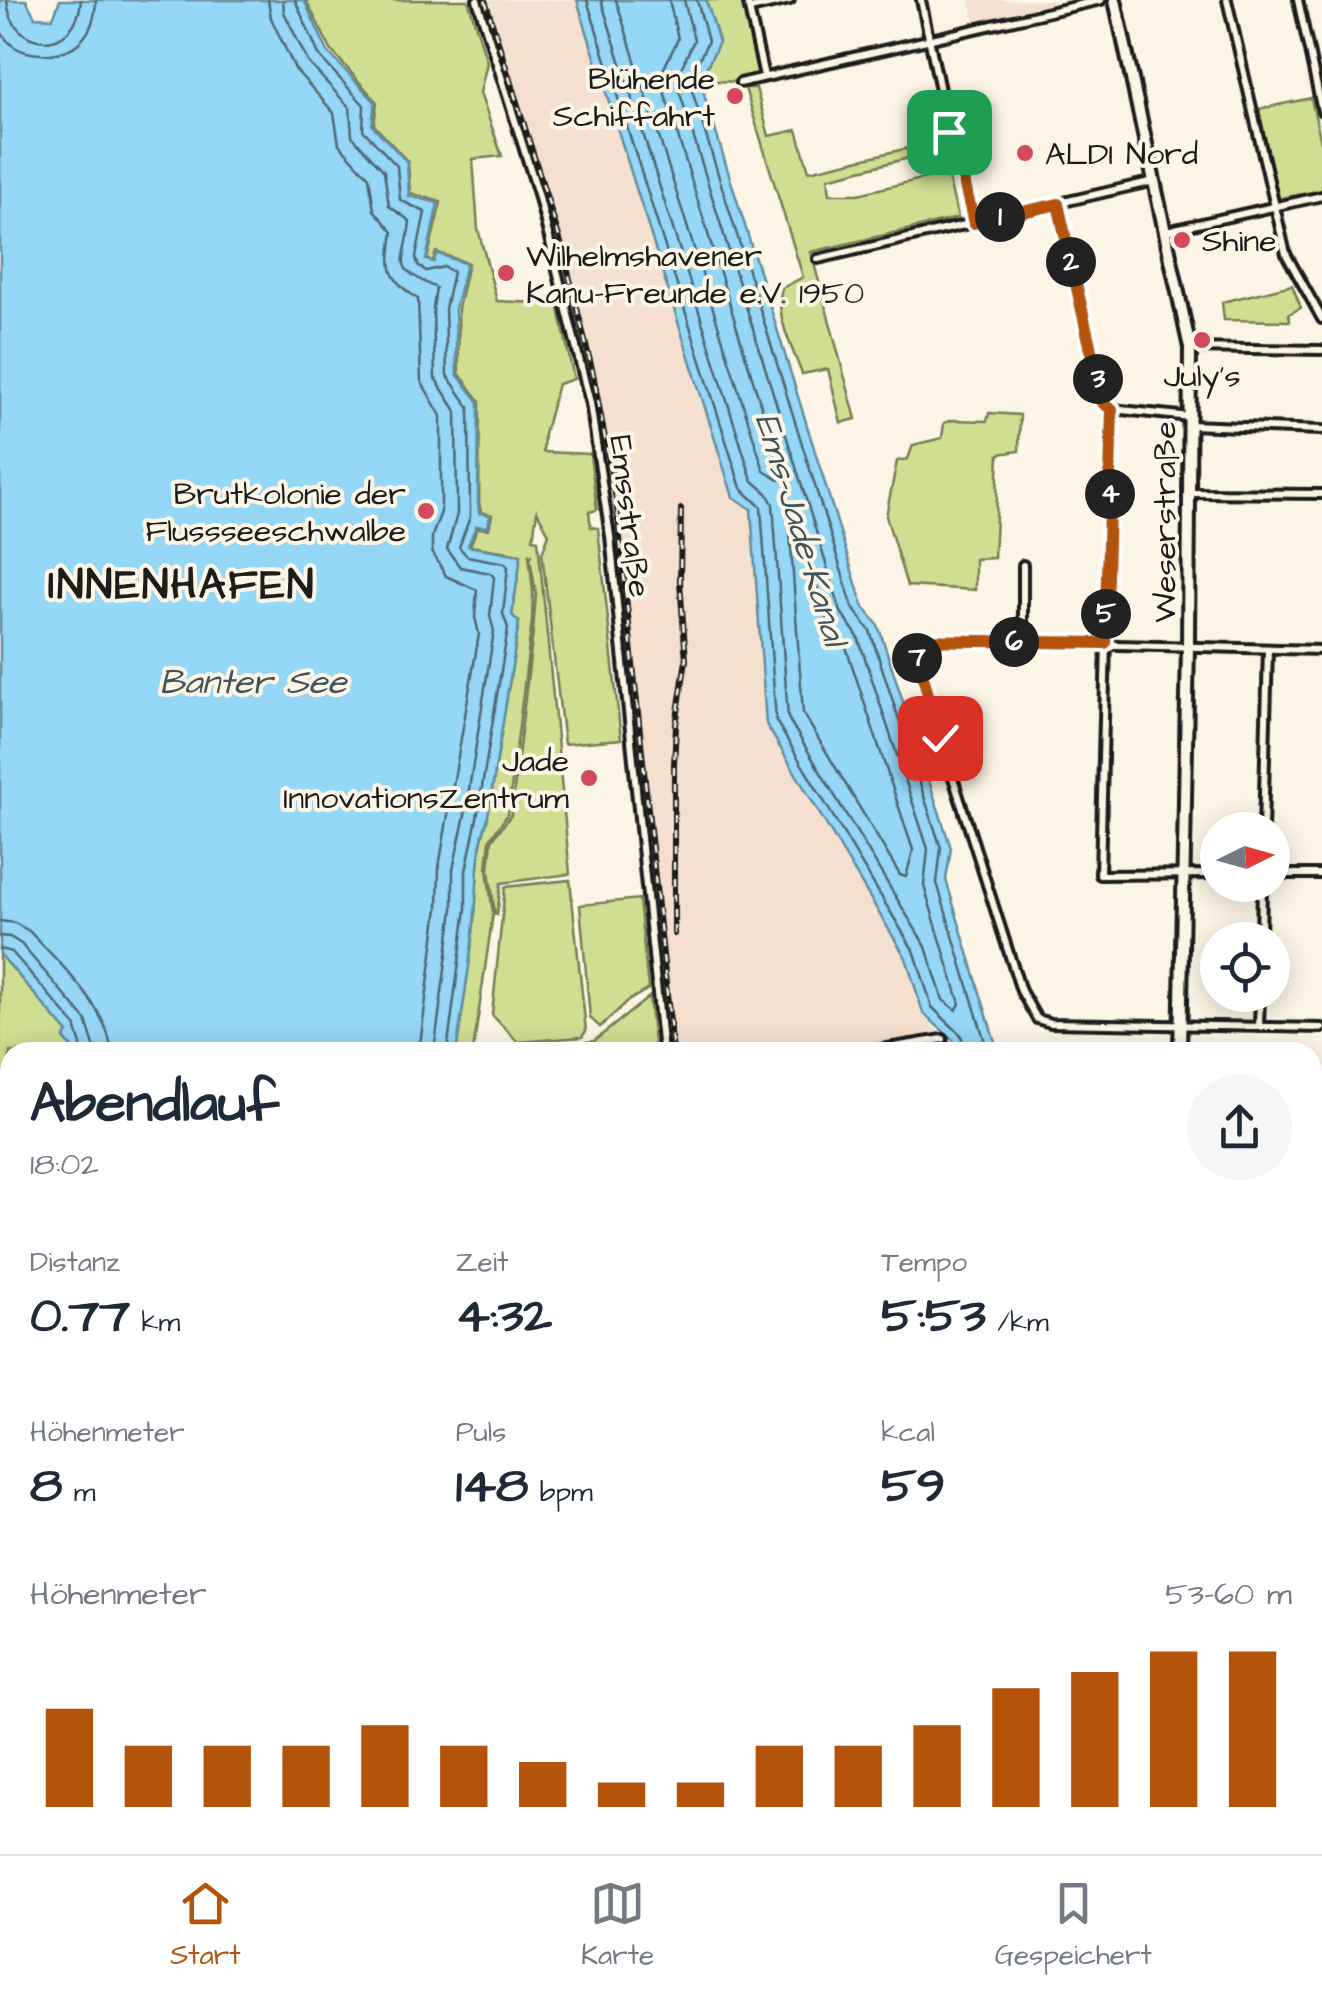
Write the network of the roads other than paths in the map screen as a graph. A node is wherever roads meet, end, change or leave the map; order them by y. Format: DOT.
graph roads {
  1 [pos="477,0"];
  2 [pos="748,0"];
  3 [pos="790,0"];
  4 [pos="921,0"];
  5 [pos="1101,0"];
  6 [pos="1115,0"];
  7 [pos="1228,0"];
  8 [pos="1298,0"];
  9 [pos="750,10"];
  10 [pos="930,40"];
  11 [pos="764,76"];
  12 [pos="740,83"];
  13 [pos="1322,111"];
  14 [pos="1154,181"];
  15 [pos="1322,196"];
  16 [pos="1058,204"];
  17 [pos="1273,207"];
  18 [pos="974,223"];
  19 [pos="1165,232"];
  20 [pos="818,259"];
  21 [pos="1322,320"];
  22 [pos="1190,348"];
  23 [pos="1322,350"];
  24 [pos="1112,409"];
  25 [pos="1189,421"];
  26 [pos="1322,430"];
  27 [pos="1190,493"];
  28 [pos="1322,494"];
  29 [pos="1024,566"];
  30 [pos="1023,642"];
  31 [pos="1105,643"];
  32 [pos="1188,646"];
  33 [pos="1268,649"];
  34 [pos="1322,650"];
  35 [pos="1263,812"];
  36 [pos="1182,874"];
  37 [pos="1200,874"];
  38 [pos="1290,874"];
  39 [pos="1322,874"];
  40 [pos="1259,1012"];
  41 [pos="1180,1026"];
  42 [pos="1259,1027"];
  43 [pos="1322,1028"];
  44 [pos="943,1039"];
  45 [pos="663,1042"];
  46 [pos="925,1042"];
  47 [pos="1180,1042"];
  1 -- 45 [label="street, Emsstraße"];
  2 -- 9 [label="street"];
  3 -- 9 [label="street"];
  4 -- 10 [label="street"];
  5 -- 10 [label="street"];
  6 -- 14 [label="street, Weserstraße"];
  7 -- 17 [label="street"];
  8 -- 13 [label="street"];
  9 -- 11 [label="street"];
  10 -- 11 [label="street"];
  10 -- 18 [label="street"];
  11 -- 12 [label="street"];
  14 -- 16 [label="street"];
  14 -- 19 [label="street, Weserstraße"];
  15 -- 17 [label="street"];
  16 -- 18 [label="street"];
  16 -- 24 [label="street"];
  17 -- 19 [label="street"];
  17 -- 21 [label="street"];
  18 -- 20 [label="street"];
  19 -- 22 [label="street, Weserstraße"];
  22 -- 23 [label="street"];
  22 -- 25 [label="street, Weserstraße"];
  24 -- 25 [label="street"];
  24 -- 31 [label="street"];
  25 -- 26 [label="street"];
  25 -- 27 [label="street, Weserstraße"];
  27 -- 28 [label="street"];
  27 -- 32 [label="street, Weserstraße"];
  29 -- 30 [label="street"];
  30 -- 31 [label="street"];
  30 -- 41 [label="street"];
  31 -- 32 [label="street"];
  31 -- 36 [label="street"];
  32 -- 33 [label="street"];
  32 -- 36 [label="street, Weserstraße"];
  33 -- 34 [label="street"];
  33 -- 35 [label="street"];
  36 -- 37 [label="street"];
  36 -- 41 [label="street, Weserstraße"];
  38 -- 39 [label="street"];
  40 -- 42 [label="street"];
  41 -- 42 [label="street"];
  41 -- 47 [label="street, Weserstraße"];
  42 -- 43 [label="street"];
  44 -- 46 [label="street"];
}
